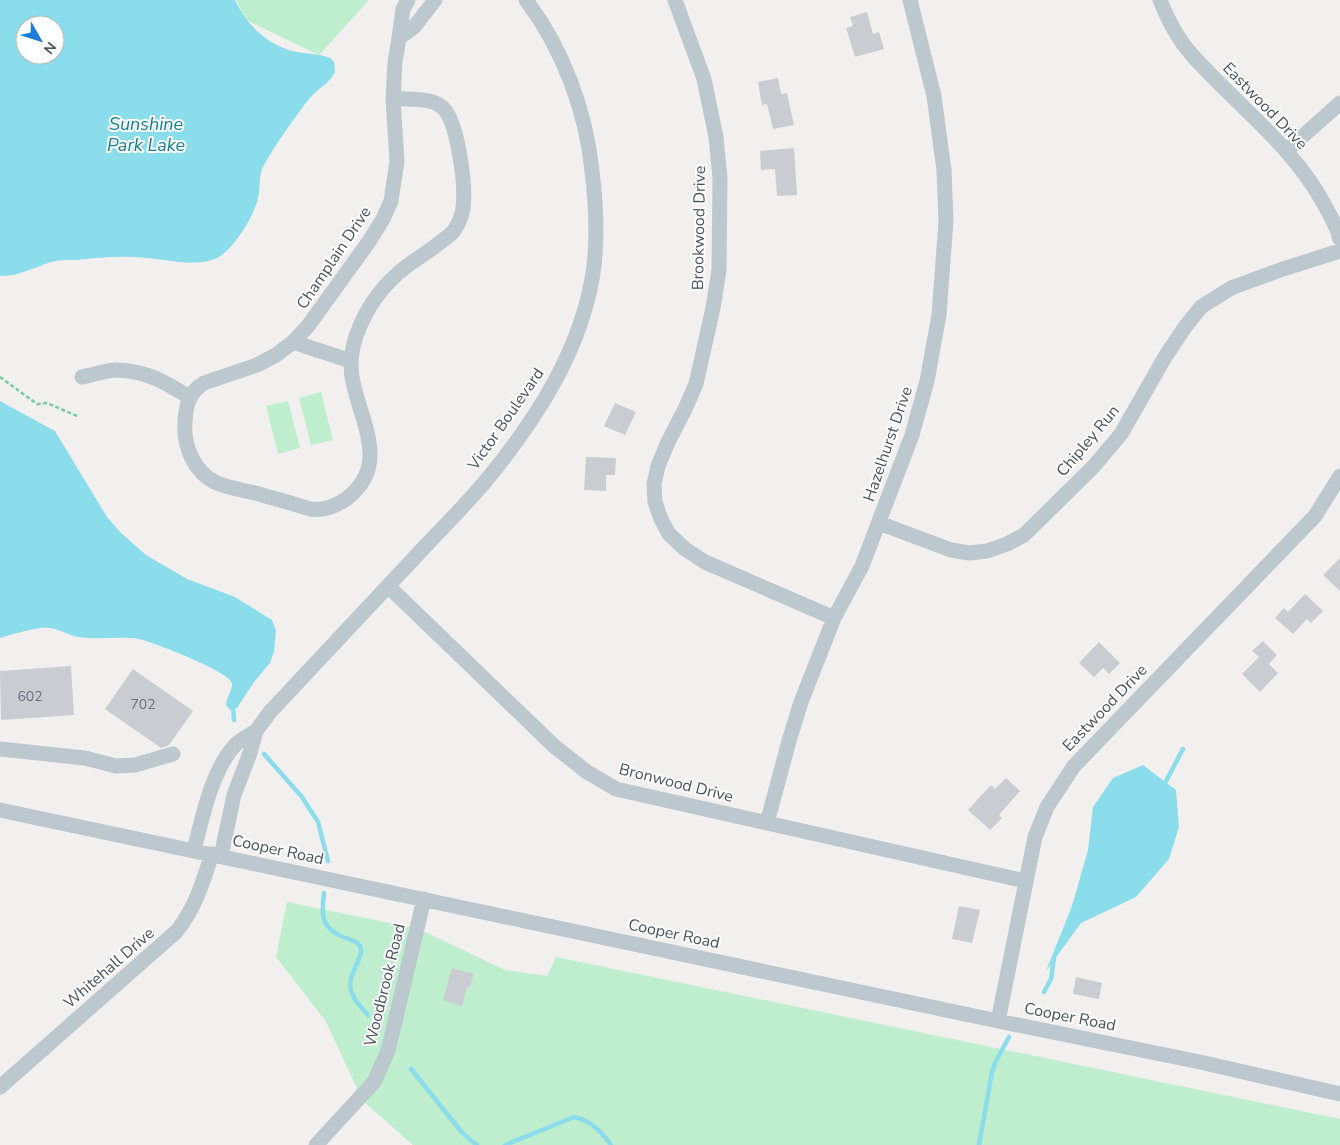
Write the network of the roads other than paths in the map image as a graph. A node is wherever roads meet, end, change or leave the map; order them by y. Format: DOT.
graph roads {
  1 [pos="408,0"];
  2 [pos="435,0"];
  3 [pos="526,0"];
  4 [pos="675,0"];
  5 [pos="910,0"];
  6 [pos="1160,0"];
  7 [pos="398,38"];
  8 [pos="393,98"];
  9 [pos="1340,103"];
  10 [pos="1286,151"];
  11 [pos="1340,239"];
  12 [pos="1340,251"];
  13 [pos="293,342"];
  14 [pos="351,361"];
  15 [pos="82,378"];
  16 [pos="189,397"];
  17 [pos="1340,476"];
  18 [pos="879,523"];
  19 [pos="388,586"];
  20 [pos="834,618"];
  21 [pos="256,730"];
  22 [pos="0,749"];
  23 [pos="174,754"];
  24 [pos="0,810"];
  25 [pos="767,823"];
  26 [pos="194,850"];
  27 [pos="216,855"];
  28 [pos="1026,881"];
  29 [pos="424,899"];
  30 [pos="998,1020"];
  31 [pos="0,1087"];
  32 [pos="1340,1094"];
  33 [pos="316,1145"];
  1 -- 7 [label="street, Champlain Drive"];
  2 -- 7 [label="street"];
  3 -- 19 [label="street, Victor Boulevard"];
  4 -- 20 [label="street, Brookwood Drive"];
  5 -- 18 [label="street, Hazelhurst Drive"];
  6 -- 10 [label="street, Eastwood Drive"];
  7 -- 8 [label="street, Champlain Drive"];
  8 -- 13 [label="street, Champlain Drive"];
  8 -- 14 [label="street"];
  9 -- 10 [label="street"];
  10 -- 11 [label="street, Eastwood Drive"];
  12 -- 18 [label="street, Chipley Run"];
  13 -- 14 [label="street"];
  13 -- 16 [label="street, Champlain Drive"];
  14 -- 16 [label="street"];
  15 -- 16 [label="street"];
  17 -- 28 [label="street, Eastwood Drive"];
  18 -- 20 [label="street, Hazelhurst Drive"];
  19 -- 21 [label="street, Victor Boulevard"];
  19 -- 25 [label="street, Bronwood Drive"];
  20 -- 25 [label="street, Hazelhurst Drive"];
  21 -- 26 [label="street, Victor Boulevard"];
  21 -- 27 [label="street, Victor Boulevard"];
  22 -- 23 [label="street"];
  24 -- 26 [label="street, Cooper Road"];
  25 -- 28 [label="street, Bronwood Drive"];
  26 -- 27 [label="street, Cooper Road"];
  27 -- 29 [label="street, Cooper Road"];
  27 -- 31 [label="street, Whitehall Drive"];
  28 -- 30 [label="street, Eastwood Drive"];
  29 -- 30 [label="street, Cooper Road"];
  29 -- 33 [label="street, Woodbrook Road"];
  30 -- 32 [label="street, Cooper Road"];
}
